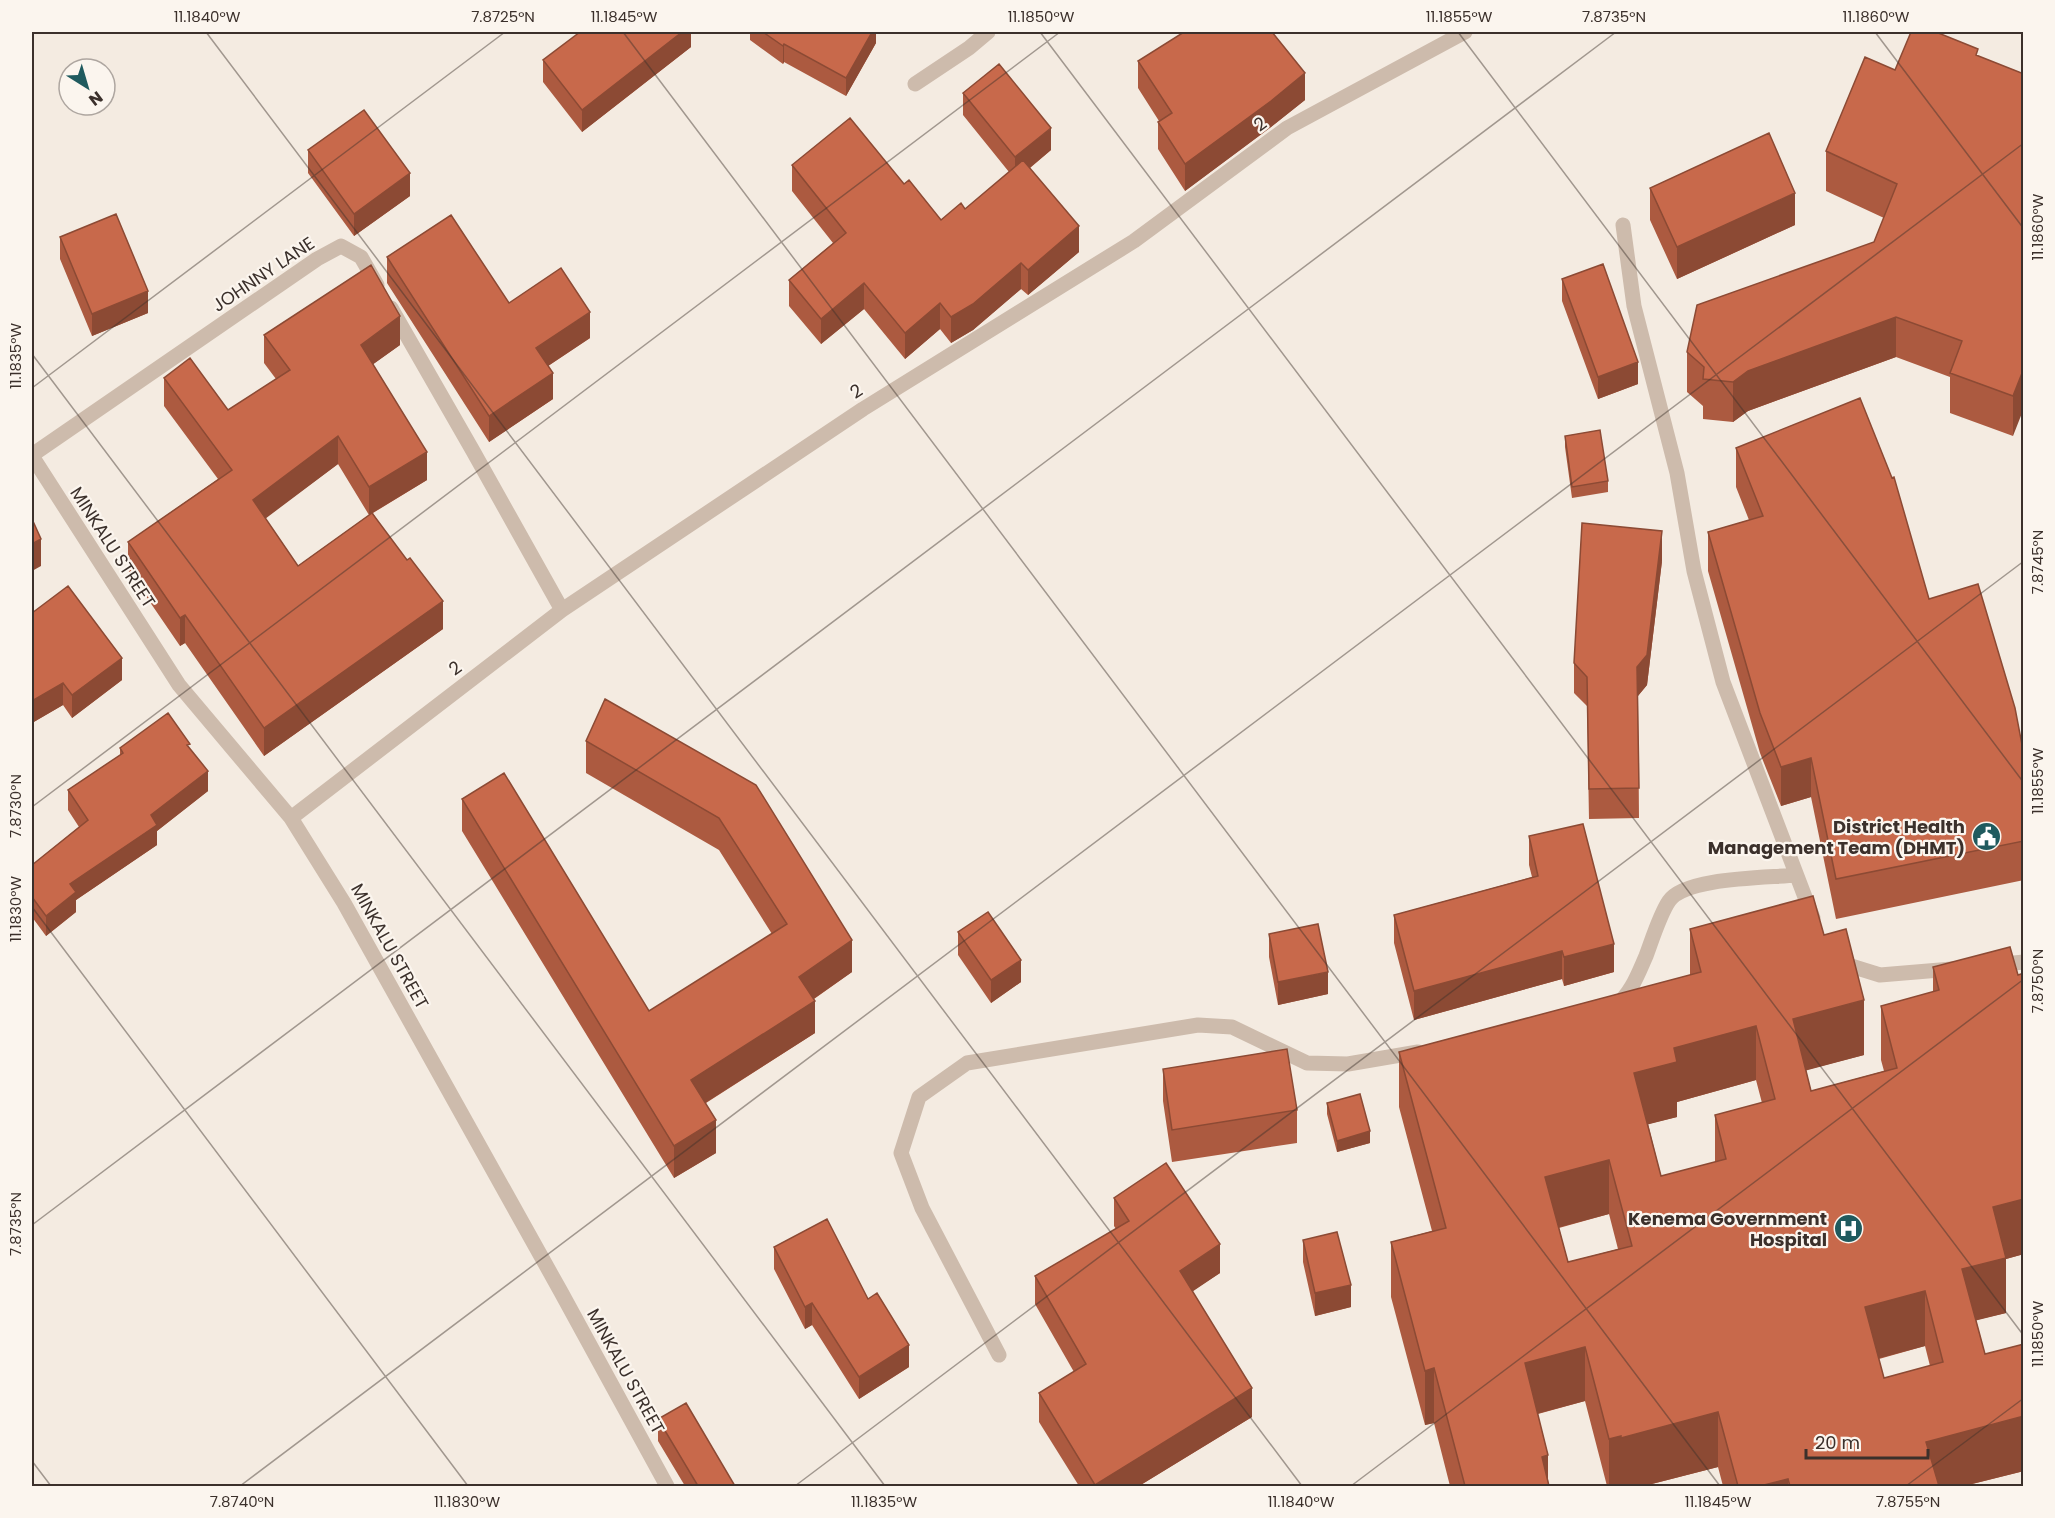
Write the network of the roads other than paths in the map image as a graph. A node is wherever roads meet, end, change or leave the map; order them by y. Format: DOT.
graph roads {
  1 [pos="988,32"];
  2 [pos="1465,32"];
  3 [pos="915,84"];
  4 [pos="1623,225"];
  5 [pos="32,455"];
  6 [pos="562,610"];
  7 [pos="291,818"];
  8 [pos="1796,875"];
  9 [pos="1817,930"];
  10 [pos="1826,952"];
  11 [pos="2024,962"];
  12 [pos="1607,1012"];
  13 [pos="1428,1050"];
  14 [pos="999,1355"];
  15 [pos="667,1486"];
  1 -- 3 [label="street"];
  2 -- 6 [label="street, 2"];
  4 -- 8 [label="street"];
  5 -- 6 [label="street, JOHNNY LANE"];
  5 -- 7 [label="street, MINKALU STREET"];
  6 -- 7 [label="street, 2"];
  7 -- 15 [label="street, MINKALU STREET"];
  8 -- 9 [label="street"];
  8 -- 12 [label="street"];
  10 -- 11 [label="street"];
  13 -- 14 [label="street"];
}
